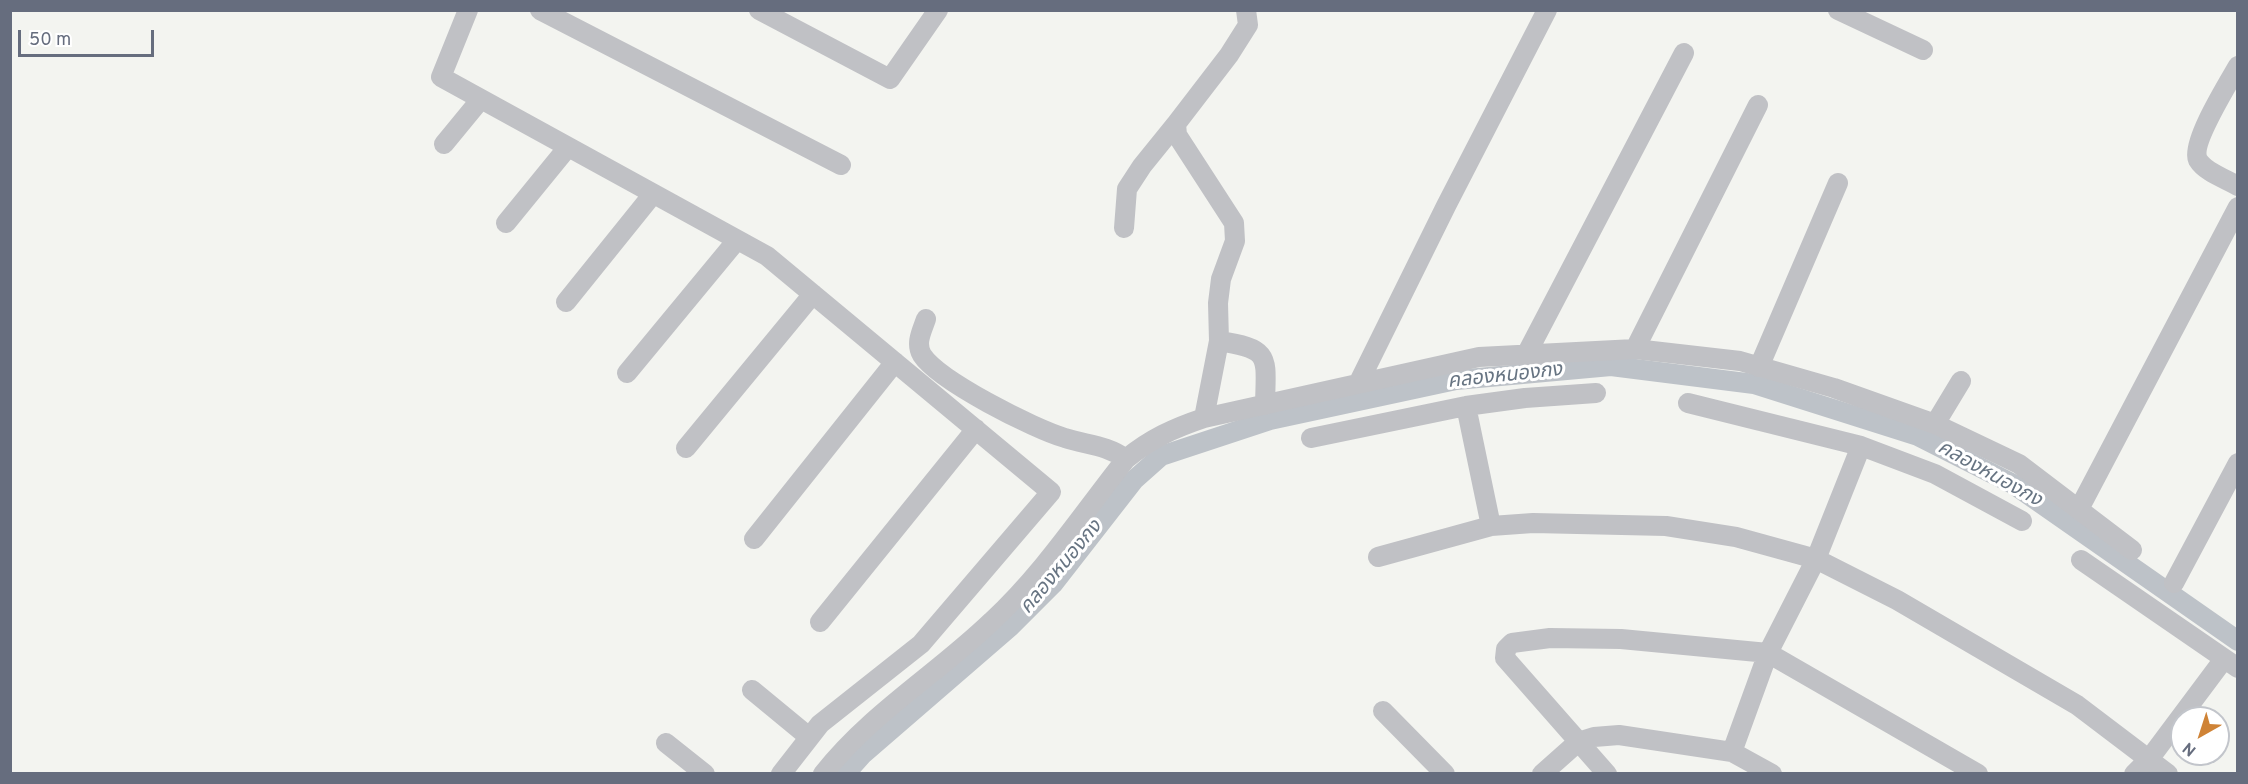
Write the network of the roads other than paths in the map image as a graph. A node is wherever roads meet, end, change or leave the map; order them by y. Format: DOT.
graph roads {
  1 [pos="468,10"];
  2 [pos="540,10"];
  3 [pos="759,10"];
  4 [pos="938,10"];
  5 [pos="1246,10"];
  6 [pos="1547,10"];
  7 [pos="1838,10"];
  8 [pos="1923,50"];
  9 [pos="1684,53"];
  10 [pos="2238,66"];
  11 [pos="481,99"];
  12 [pos="1758,105"];
  13 [pos="1176,124"];
  14 [pos="444,144"];
  15 [pos="568,147"];
  16 [pos="841,165"];
  17 [pos="1838,183"];
  18 [pos="2238,186"];
  19 [pos="653,194"];
  20 [pos="2238,207"];
  21 [pos="506,223"];
  22 [pos="1124,228"];
  23 [pos="737,240"];
  24 [pos="813,294"];
  25 [pos="566,302"];
  26 [pos="926,319"];
  27 [pos="1219,341"];
  28 [pos="1635,349"];
  29 [pos="1526,355"];
  30 [pos="895,363"];
  31 [pos="1759,367"];
  32 [pos="627,373"];
  33 [pos="1961,381"];
  34 [pos="1359,382"];
  35 [pos="1596,393"];
  36 [pos="1688,404"];
  37 [pos="1265,405"];
  38 [pos="1466,406"];
  39 [pos="1204,418"];
  40 [pos="1935,424"];
  41 [pos="976,429"];
  42 [pos="1311,438"];
  43 [pos="1861,446"];
  44 [pos="686,448"];
  45 [pos="1126,459"];
  46 [pos="2238,463"];
  47 [pos="2079,510"];
  48 [pos="2022,521"];
  49 [pos="1491,526"];
  50 [pos="754,539"];
  51 [pos="2132,550"];
  52 [pos="1378,556"];
  53 [pos="1816,559"];
  54 [pos="2081,560"];
  55 [pos="2174,583"];
  56 [pos="820,622"];
  57 [pos="1768,653"];
  58 [pos="2231,663"];
  59 [pos="752,690"];
  60 [pos="1383,711"];
  61 [pos="809,737"];
  62 [pos="1578,742"];
  63 [pos="666,743"];
  64 [pos="1732,752"];
  65 [pos="2150,758"];
  66 [pos="705,774"];
  67 [pos="781,774"];
  68 [pos="823,774"];
  69 [pos="1445,774"];
  70 [pos="1542,774"];
  71 [pos="1607,774"];
  72 [pos="1772,774"];
  73 [pos="1977,774"];
  74 [pos="2134,774"];
  75 [pos="2168,774"];
  1 -- 11 [label="street"];
  2 -- 16 [label="street"];
  3 -- 4 [label="street"];
  5 -- 13 [label="street"];
  6 -- 34 [label="street"];
  7 -- 8 [label="street"];
  9 -- 29 [label="street"];
  10 -- 18 [label="street"];
  11 -- 14 [label="street"];
  11 -- 15 [label="street"];
  12 -- 28 [label="street"];
  13 -- 22 [label="street"];
  13 -- 27 [label="street"];
  15 -- 19 [label="street"];
  15 -- 21 [label="street"];
  17 -- 31 [label="street"];
  19 -- 23 [label="street"];
  19 -- 25 [label="street"];
  20 -- 47 [label="street"];
  23 -- 24 [label="street"];
  23 -- 32 [label="street"];
  24 -- 30 [label="street"];
  24 -- 44 [label="street"];
  26 -- 45 [label="street"];
  27 -- 37 [label="street"];
  27 -- 39 [label="street"];
  28 -- 29 [label="street"];
  28 -- 31 [label="street"];
  29 -- 34 [label="street"];
  30 -- 41 [label="street"];
  30 -- 50 [label="street"];
  31 -- 40 [label="street"];
  33 -- 40 [label="street"];
  34 -- 37 [label="street"];
  35 -- 38 [label="street"];
  36 -- 43 [label="street"];
  37 -- 39 [label="street"];
  38 -- 42 [label="street"];
  38 -- 49 [label="street"];
  39 -- 45 [label="street"];
  40 -- 47 [label="street"];
  41 -- 56 [label="street"];
  41 -- 61 [label="street"];
  43 -- 48 [label="street"];
  43 -- 53 [label="street"];
  45 -- 68 [label="street"];
  46 -- 55 [label="street"];
  47 -- 51 [label="street"];
  49 -- 52 [label="street"];
  49 -- 53 [label="street"];
  53 -- 57 [label="street"];
  53 -- 65 [label="street"];
  54 -- 58 [label="street"];
  57 -- 62 [label="street"];
  57 -- 64 [label="street"];
  57 -- 73 [label="street"];
  58 -- 65 [label="street"];
  59 -- 61 [label="street"];
  60 -- 69 [label="street"];
  61 -- 67 [label="street"];
  62 -- 64 [label="street"];
  62 -- 70 [label="street"];
  62 -- 71 [label="street"];
  63 -- 66 [label="street"];
  64 -- 72 [label="street"];
  65 -- 74 [label="street"];
  65 -- 75 [label="street"];
}
